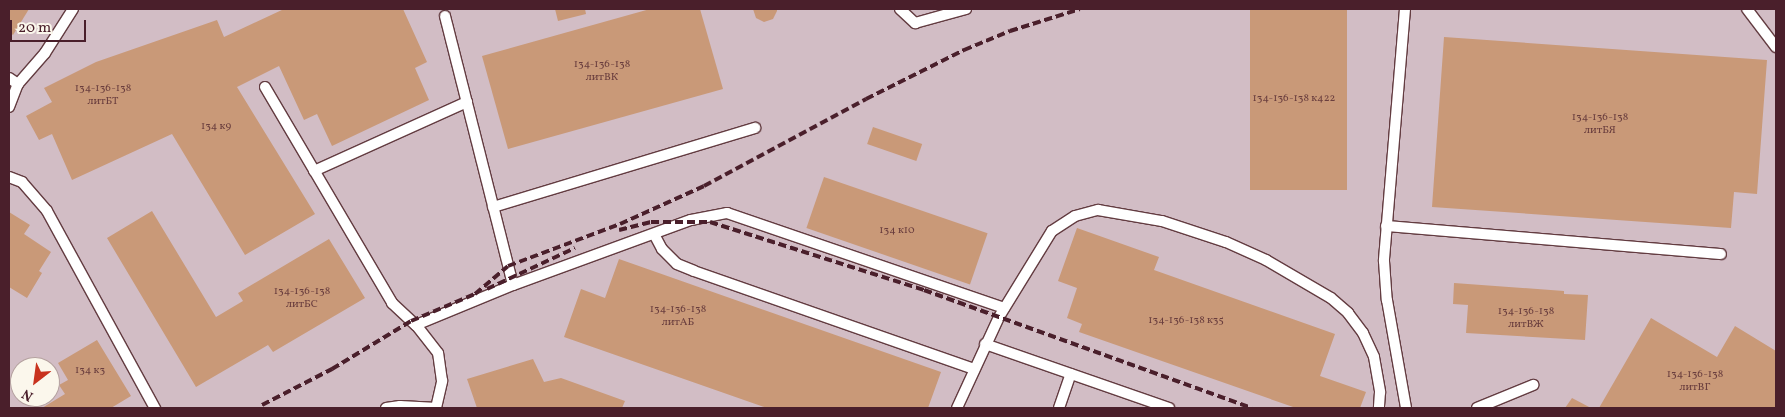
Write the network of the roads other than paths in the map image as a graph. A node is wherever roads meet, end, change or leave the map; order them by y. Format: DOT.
graph roads {
  1 [pos="73,9"];
  2 [pos="900,9"];
  3 [pos="966,9"];
  4 [pos="1404,9"];
  5 [pos="1747,9"];
  6 [pos="445,16"];
  7 [pos="1776,48"];
  8 [pos="13,81"];
  9 [pos="265,87"];
  10 [pos="466,102"];
  11 [pos="9,107"];
  12 [pos="755,128"];
  13 [pos="314,171"];
  14 [pos="9,177"];
  15 [pos="493,207"];
  16 [pos="1386,226"];
  17 [pos="654,234"];
  18 [pos="1721,254"];
  19 [pos="513,285"];
  20 [pos="1004,308"];
  21 [pos="416,325"];
  22 [pos="985,344"];
  23 [pos="974,369"];
  24 [pos="1071,374"];
  25 [pos="1533,385"];
  26 [pos="155,408"];
  27 [pos="386,408"];
  28 [pos="434,408"];
  29 [pos="957,408"];
  30 [pos="1059,408"];
  31 [pos="1169,408"];
  32 [pos="1379,408"];
  33 [pos="1406,408"];
  34 [pos="1478,408"];
  1 -- 8 [label="lane"];
  2 -- 3 [label="lane"];
  4 -- 16 [label="lane"];
  5 -- 7 [label="lane"];
  6 -- 10 [label="lane"];
  8 -- 11 [label="lane"];
  9 -- 13 [label="lane"];
  10 -- 13 [label="lane"];
  10 -- 15 [label="lane"];
  12 -- 15 [label="lane"];
  13 -- 21 [label="lane"];
  14 -- 26 [label="lane"];
  15 -- 19 [label="lane"];
  16 -- 18 [label="lane"];
  16 -- 33 [label="lane"];
  17 -- 19 [label="lane"];
  17 -- 20 [label="lane"];
  17 -- 23 [label="lane"];
  19 -- 21 [label="lane"];
  20 -- 22 [label="lane"];
  20 -- 32 [label="lane"];
  21 -- 28 [label="lane"];
  22 -- 23 [label="lane"];
  22 -- 24 [label="lane"];
  23 -- 29 [label="lane"];
  24 -- 30 [label="lane"];
  24 -- 31 [label="lane"];
  25 -- 34 [label="lane"];
  27 -- 28 [label="lane"];
}
